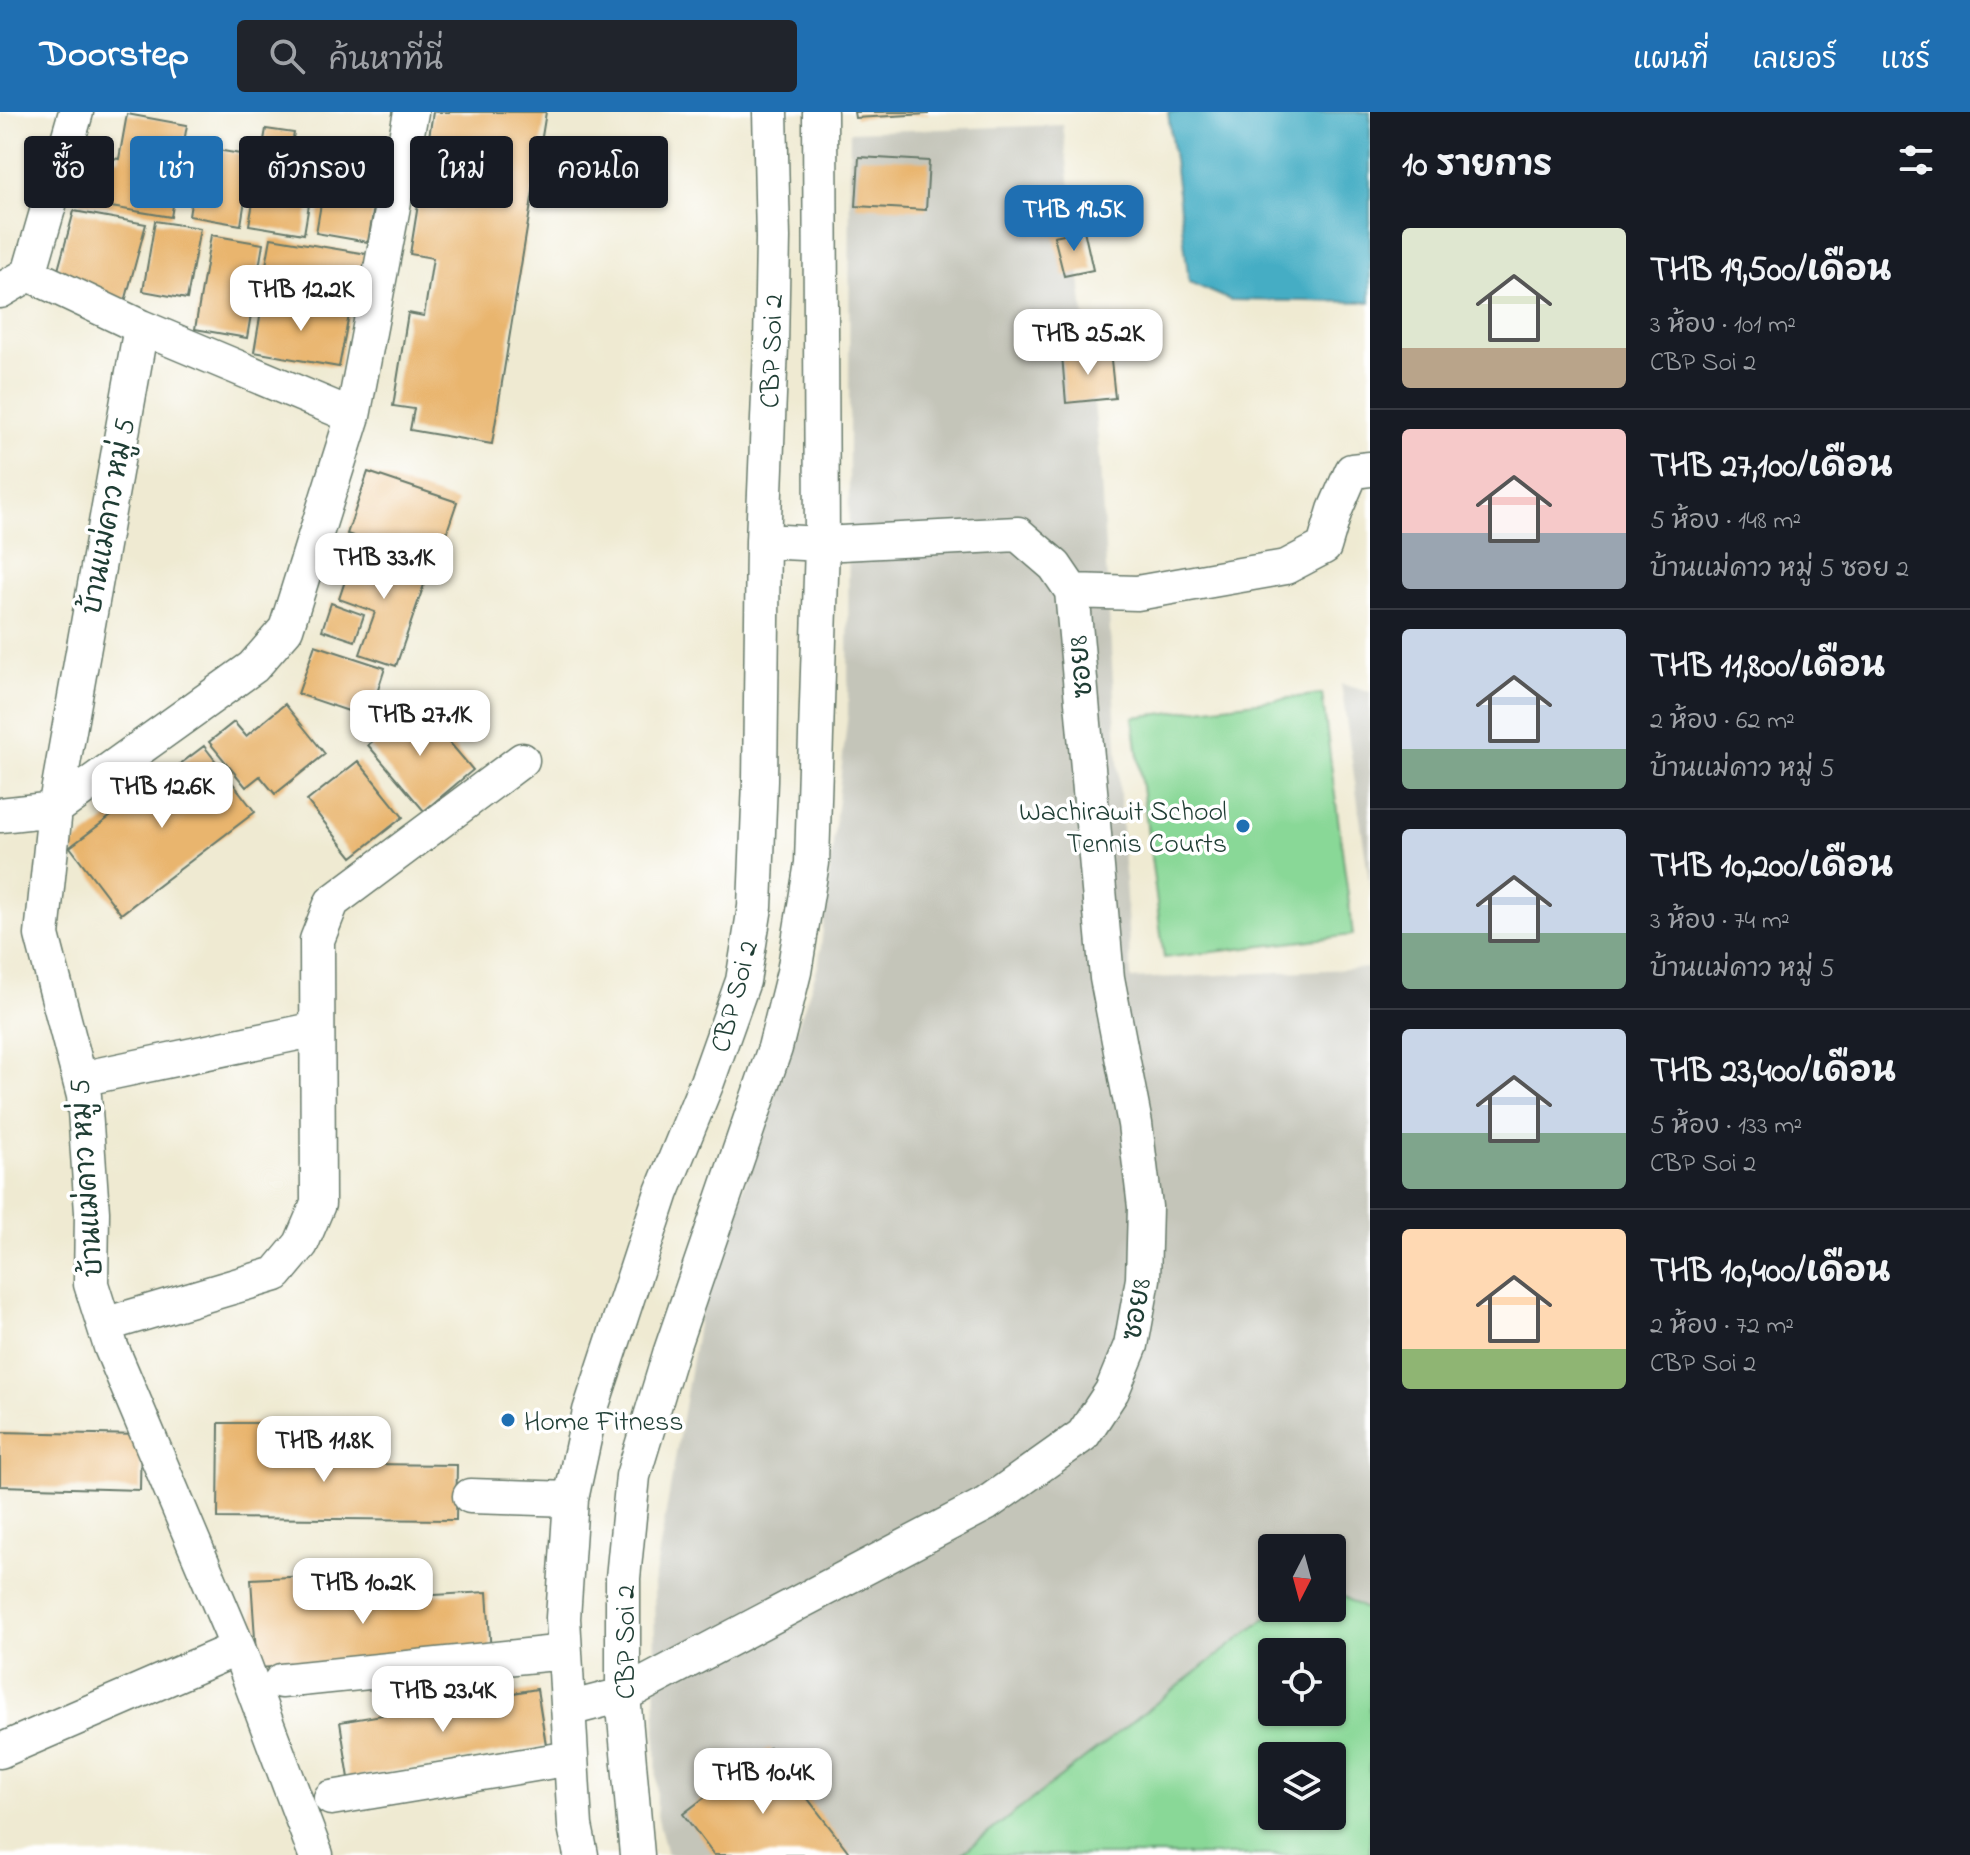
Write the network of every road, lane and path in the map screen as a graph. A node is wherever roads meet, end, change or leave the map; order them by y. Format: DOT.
graph roads {
  1 [pos="76,112"];
  2 [pos="411,112"];
  3 [pos="770,112"];
  4 [pos="820,112"];
  5 [pos="14,283"];
  6 [pos="141,327"];
  7 [pos="353,416"];
  8 [pos="1370,469"];
  9 [pos="763,541"];
  10 [pos="822,544"];
  11 [pos="1072,591"];
  12 [pos="522,760"];
  13 [pos="55,809"];
  14 [pos="0,815"];
  15 [pos="317,1029"];
  16 [pos="80,1079"];
  17 [pos="104,1325"];
  18 [pos="470,1496"];
  19 [pos="571,1499"];
  20 [pos="238,1648"];
  21 [pos="565,1652"];
  22 [pos="281,1681"];
  23 [pos="623,1695"];
  24 [pos="568,1709"];
  25 [pos="0,1751"];
  26 [pos="571,1758"];
  27 [pos="331,1798"];
  28 [pos="316,1855"];
  29 [pos="581,1855"];
  30 [pos="637,1855"];
  1 -- 5 [label="street"];
  2 -- 7 [label="street"];
  3 -- 9 [label="street, CBP Soi 2"];
  4 -- 10 [label="street, CBP Soi 2"];
  5 -- 6 [label="street"];
  6 -- 7 [label="street"];
  6 -- 13 [label="street, บ้านแม่คาว หมู่ 5"];
  7 -- 13 [label="street"];
  8 -- 11 [label="street"];
  9 -- 10 [label="street"];
  9 -- 19 [label="street, CBP Soi 2"];
  10 -- 11 [label="street"];
  10 -- 23 [label="street, CBP Soi 2"];
  11 -- 23 [label="street, ซอย8"];
  12 -- 15 [label="street"];
  13 -- 14 [label="street"];
  13 -- 16 [label="street, บ้านแม่คาว หมู่ 5"];
  15 -- 16 [label="street"];
  15 -- 17 [label="street"];
  16 -- 17 [label="street, บ้านแม่คาว หมู่ 5"];
  17 -- 20 [label="street, บ้านแม่คาว หมู่ 5"];
  18 -- 19 [label="street"];
  19 -- 21 [label="street, CBP Soi 2"];
  20 -- 25 [label="street"];
  20 -- 28 [label="street, บ้านแม่คาว หมู่ 5"];
  21 -- 22 [label="street"];
  21 -- 24 [label="street, CBP Soi 2"];
  23 -- 24 [label="street, ซอย8"];
  23 -- 30 [label="street, CBP Soi 2"];
  24 -- 26 [label="street, CBP Soi 2"];
  26 -- 27 [label="street"];
  26 -- 29 [label="street, CBP Soi 2"];
}
